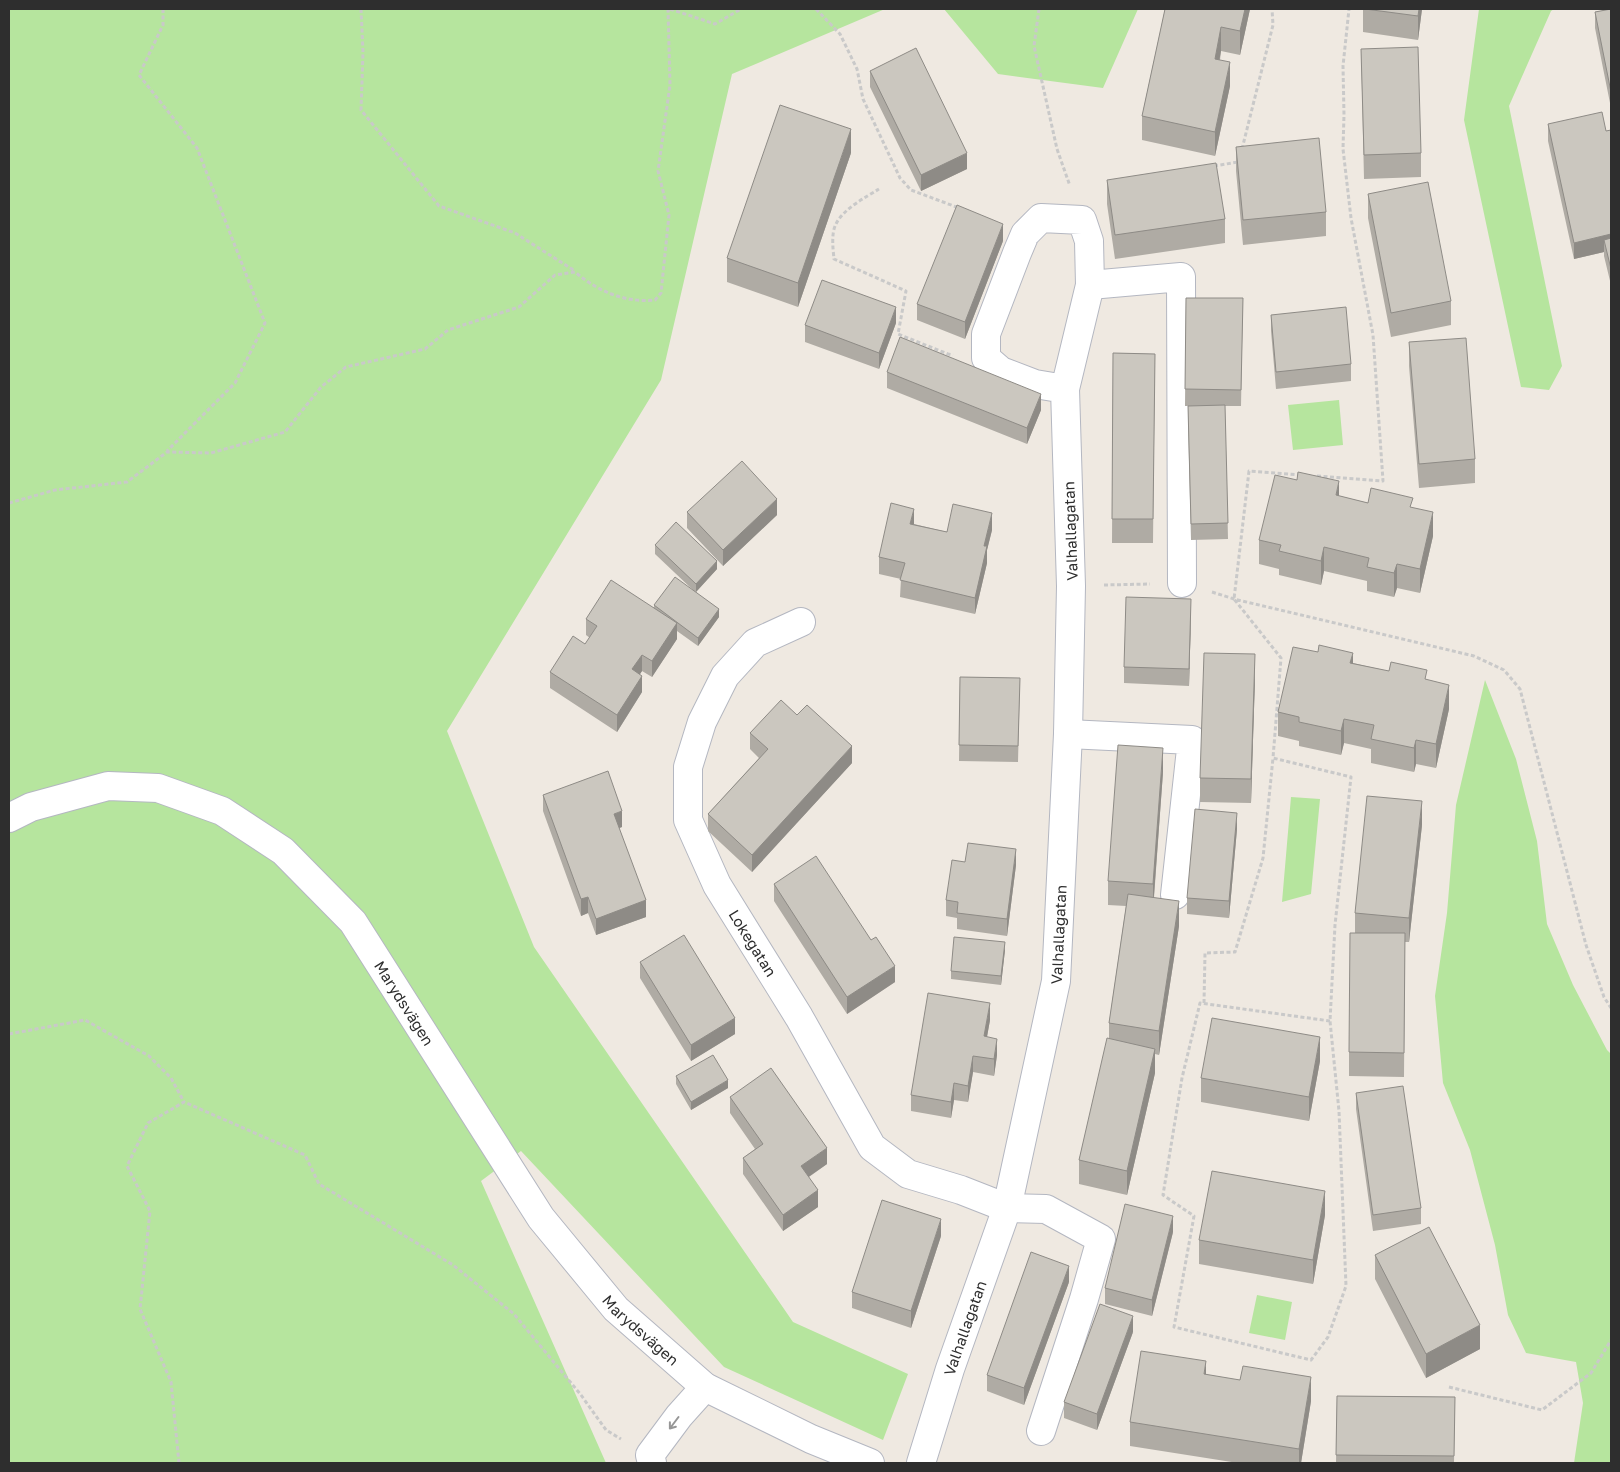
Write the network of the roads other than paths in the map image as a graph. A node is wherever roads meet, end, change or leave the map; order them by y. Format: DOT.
graph roads {
  1 [pos="1090,285"];
  2 [pos="1065,388"];
  3 [pos="1182,583"];
  4 [pos="801,622"];
  5 [pos="1068,734"];
  6 [pos="9,818"];
  7 [pos="1174,895"];
  8 [pos="1007,1208"];
  9 [pos="706,1387"];
  10 [pos="1042,1431"];
  11 [pos="651,1459"];
  12 [pos="870,1463"];
  13 [pos="921,1463"];
  1 -- 2 [label="street, Valhallagatan"];
  1 -- 2 [label="street, Valhallagatan"];
  1 -- 3 [label="street"];
  2 -- 5 [label="street, Valhallagatan"];
  4 -- 8 [label="street, Lokegatan"];
  5 -- 7 [label="street"];
  5 -- 8 [label="street, Valhallagatan"];
  6 -- 9 [label="street, Marydsvägen"];
  8 -- 10 [label="street, Lokegatan"];
  8 -- 13 [label="street, Valhallagatan"];
  9 -- 11 [label="street, one-way"];
  9 -- 12 [label="street, Marydsvägen"];
}
